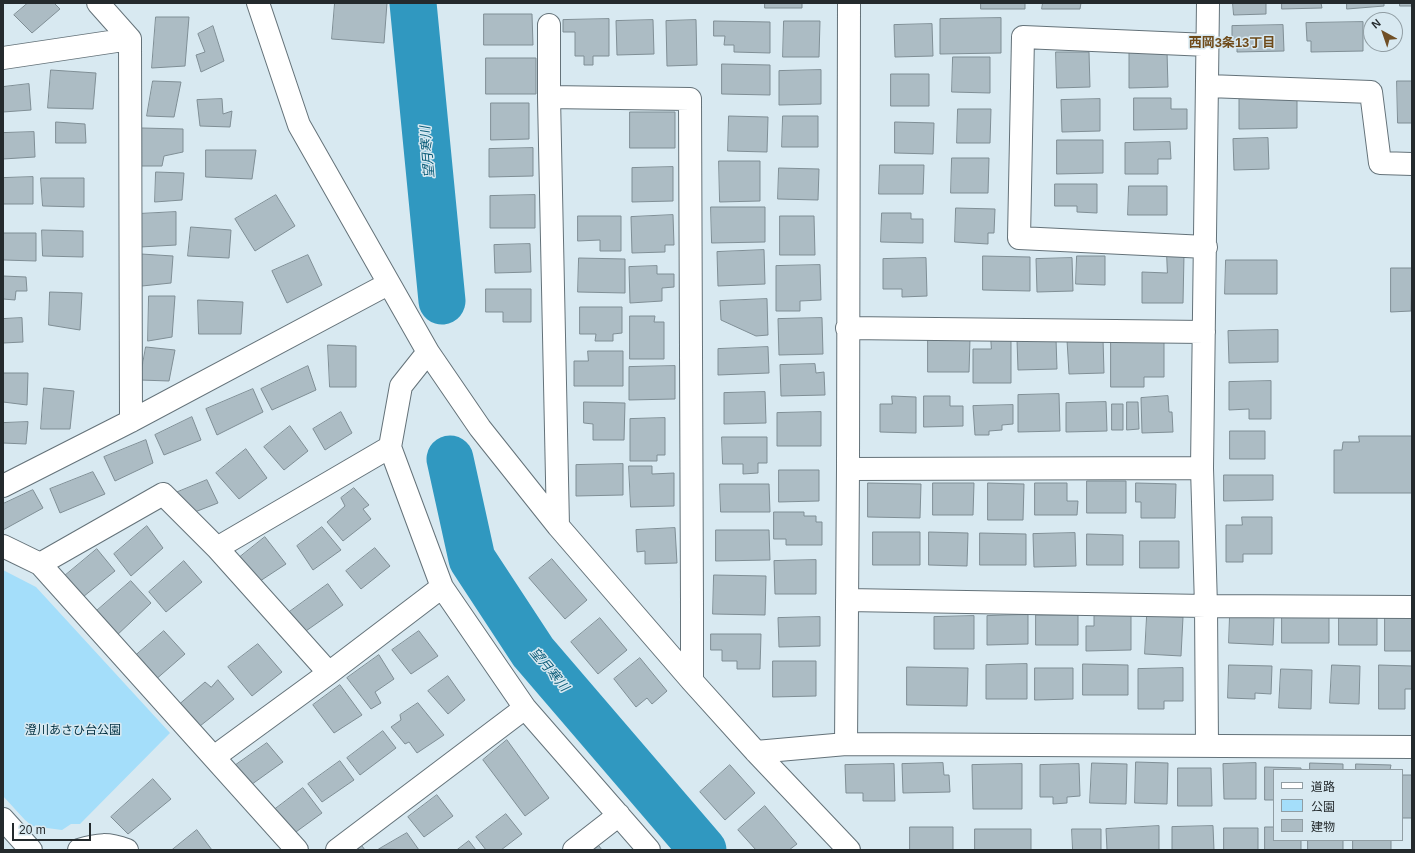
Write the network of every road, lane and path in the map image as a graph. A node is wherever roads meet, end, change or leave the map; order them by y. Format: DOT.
graph roads {
  1 [pos="98,3"];
  2 [pos="258,3"];
  3 [pos="849,3"];
  4 [pos="1208,3"];
  5 [pos="549,25"];
  6 [pos="130,39"];
  7 [pos="1208,45"];
  8 [pos="3,58"];
  9 [pos="1208,86"];
  10 [pos="549,97"];
  11 [pos="1412,164"];
  12 [pos="1206,247"];
  13 [pos="388,284"];
  14 [pos="848,328"];
  15 [pos="1204,332"];
  16 [pos="428,352"];
  17 [pos="131,421"];
  18 [pos="390,446"];
  19 [pos="1202,468"];
  20 [pos="848,469"];
  21 [pos="3,486"];
  22 [pos="558,526"];
  23 [pos="3,546"];
  24 [pos="217,548"];
  25 [pos="40,564"];
  26 [pos="442,587"];
  27 [pos="847,600"];
  28 [pos="1206,606"];
  29 [pos="1412,607"];
  30 [pos="329,673"];
  31 [pos="692,681"];
  32 [pos="525,708"];
  33 [pos="846,744"];
  34 [pos="1207,746"];
  35 [pos="1412,747"];
  36 [pos="756,752"];
  37 [pos="214,758"];
  38 [pos="619,815"];
  39 [pos="3,819"];
  40 [pos="31,850"];
  41 [pos="79,850"];
  42 [pos="127,850"];
  43 [pos="297,850"];
  44 [pos="337,850"];
  45 [pos="574,850"];
  46 [pos="649,850"];
  47 [pos="849,850"];
  1 -- 6 [label="street"];
  2 -- 13 [label="street"];
  3 -- 14 [label="street"];
  4 -- 7 [label="street"];
  5 -- 10 [label="street"];
  6 -- 8 [label="street"];
  6 -- 17 [label="street"];
  7 -- 9 [label="street"];
  7 -- 12 [label="street"];
  9 -- 11 [label="street"];
  9 -- 12 [label="street"];
  10 -- 22 [label="street"];
  10 -- 31 [label="street"];
  12 -- 15 [label="street"];
  13 -- 16 [label="street"];
  13 -- 17 [label="street"];
  14 -- 15 [label="street"];
  14 -- 20 [label="street"];
  15 -- 19 [label="street"];
  16 -- 18 [label="street"];
  16 -- 22 [label="street"];
  17 -- 21 [label="street"];
  18 -- 24 [label="street"];
  18 -- 26 [label="street"];
  19 -- 20 [label="street"];
  19 -- 28 [label="street"];
  20 -- 27 [label="street"];
  22 -- 31 [label="street"];
  23 -- 25 [label="street"];
  24 -- 25 [label="street"];
  24 -- 30 [label="street"];
  25 -- 37 [label="street"];
  26 -- 30 [label="street"];
  26 -- 32 [label="street"];
  27 -- 28 [label="street"];
  27 -- 33 [label="street"];
  28 -- 29 [label="street"];
  28 -- 34 [label="street"];
  30 -- 37 [label="street"];
  31 -- 36 [label="street"];
  32 -- 38 [label="street"];
  32 -- 44 [label="street"];
  33 -- 34 [label="street"];
  33 -- 36 [label="street"];
  34 -- 35 [label="street"];
  36 -- 47 [label="street"];
  37 -- 43 [label="street"];
  38 -- 45 [label="street"];
  38 -- 46 [label="street"];
  39 -- 40 [label="street"];
  41 -- 42 [label="street"];
}
